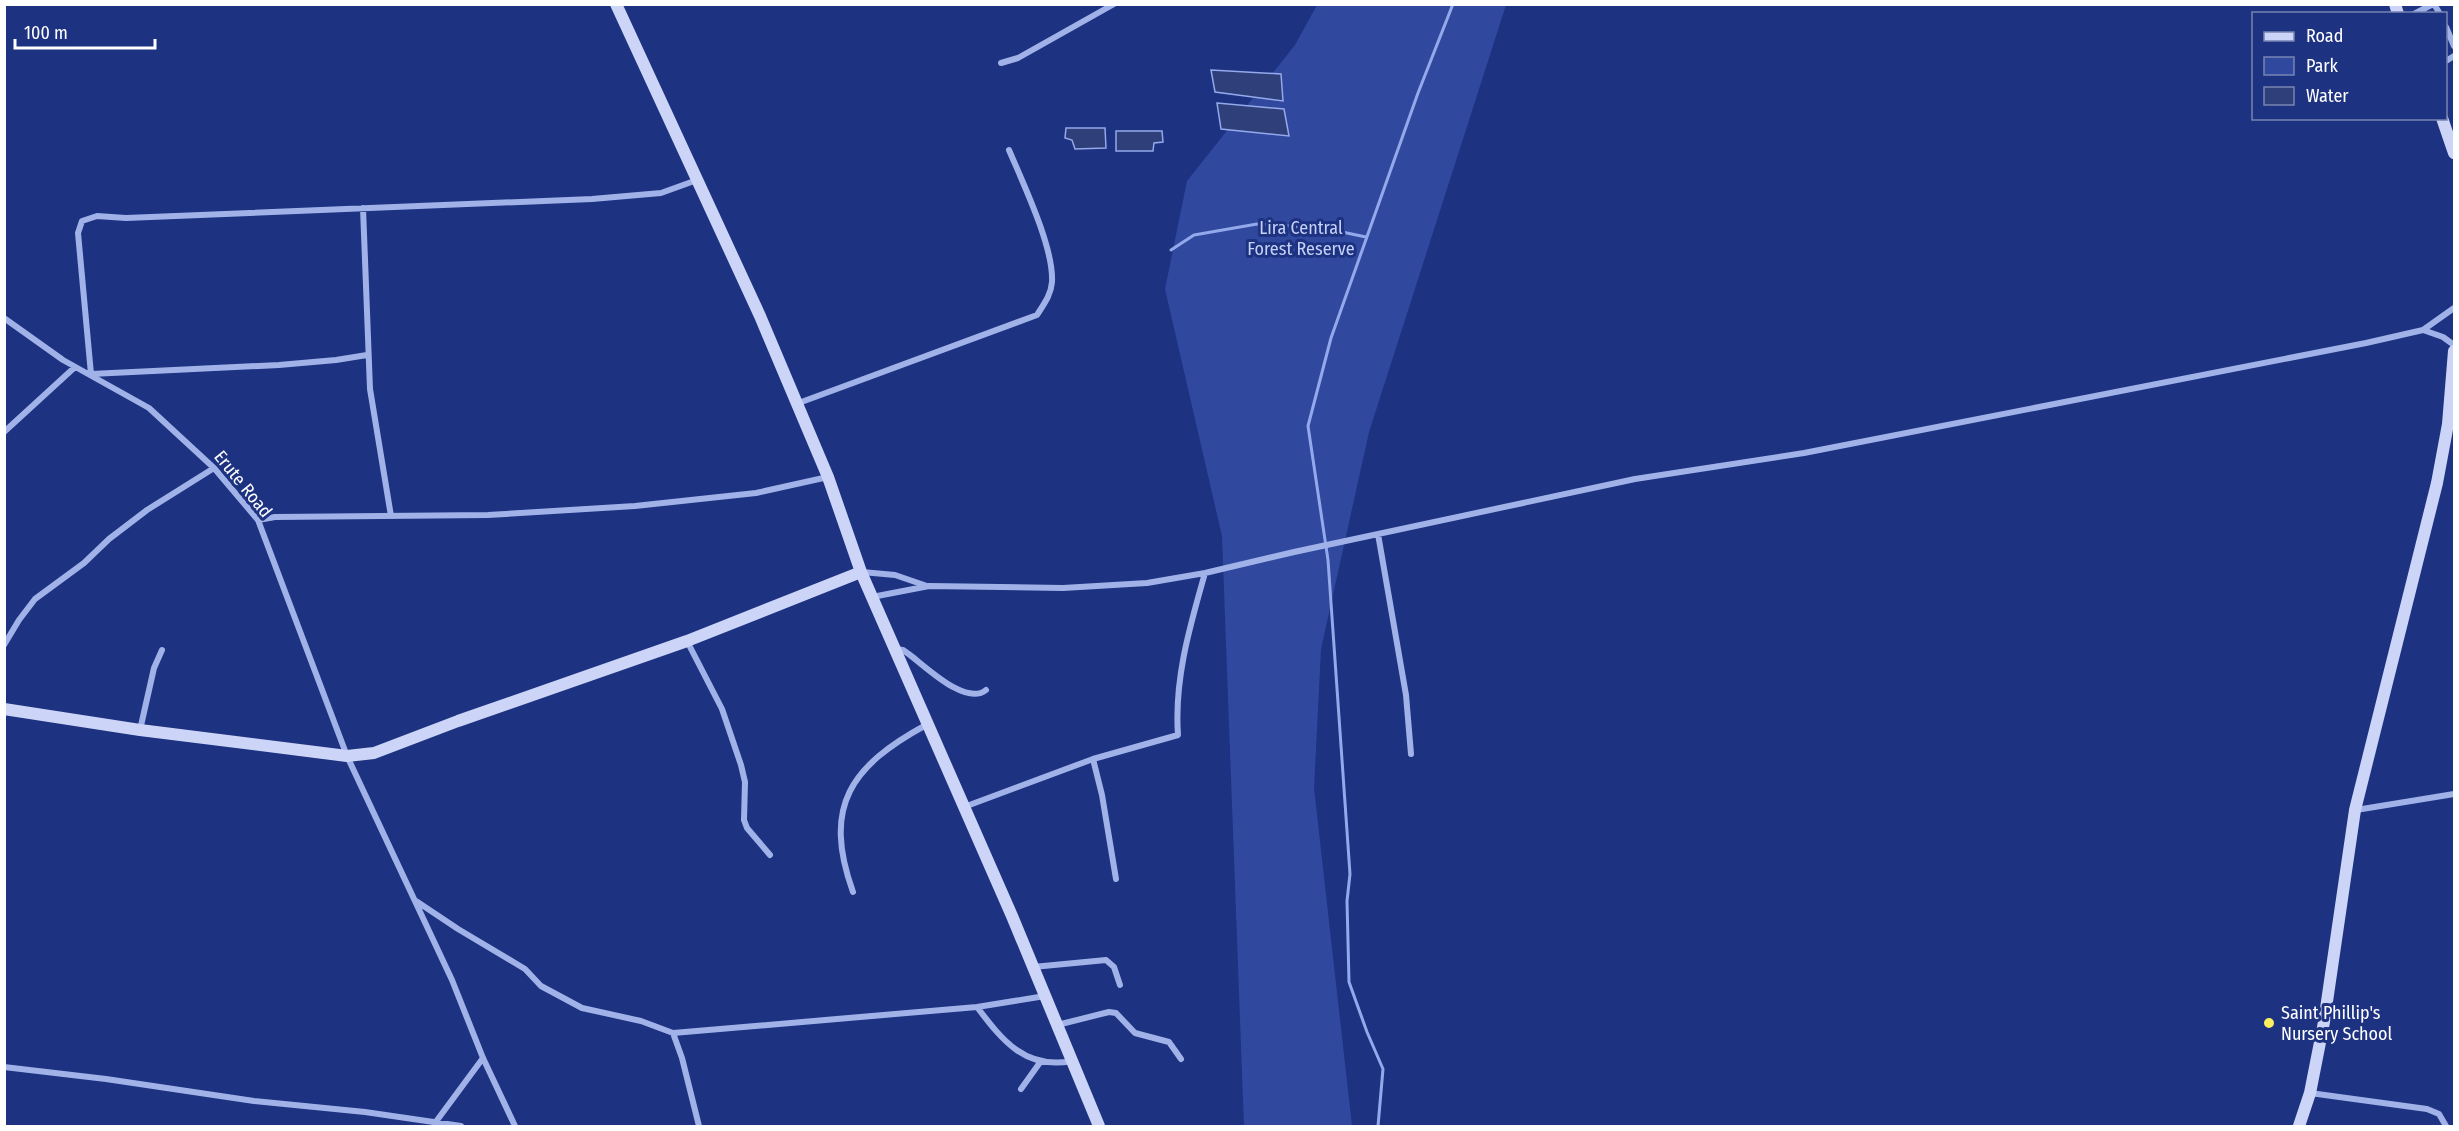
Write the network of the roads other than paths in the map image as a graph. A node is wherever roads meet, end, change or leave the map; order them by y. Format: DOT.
graph roads {
  1 [pos="616,4"];
  2 [pos="1114,4"];
  3 [pos="2433,4"];
  4 [pos="2418,12"];
  5 [pos="2447,31"];
  6 [pos="2454,46"];
  7 [pos="1001,63"];
  8 [pos="2443,120"];
  9 [pos="2451,134"];
  10 [pos="1010,150"];
  11 [pos="2454,153"];
  12 [pos="697,180"];
  13 [pos="363,207"];
  14 [pos="2454,308"];
  15 [pos="4,318"];
  16 [pos="2423,330"];
  17 [pos="2454,345"];
  18 [pos="2454,351"];
  19 [pos="368,355"];
  20 [pos="75,367"];
  21 [pos="91,374"];
  22 [pos="796,404"];
  23 [pos="4,432"];
  24 [pos="214,468"];
  25 [pos="828,477"];
  26 [pos="391,516"];
  27 [pos="258,520"];
  28 [pos="1378,534"];
  29 [pos="861,573"];
  30 [pos="1205,573"];
  31 [pos="929,586"];
  32 [pos="872,598"];
  33 [pos="687,640"];
  34 [pos="4,645"];
  35 [pos="894,649"];
  36 [pos="162,650"];
  37 [pos="986,690"];
  38 [pos="4,709"];
  39 [pos="926,725"];
  40 [pos="140,730"];
  41 [pos="1411,754"];
  42 [pos="347,756"];
  43 [pos="1093,759"];
  44 [pos="2454,794"];
  45 [pos="963,807"];
  46 [pos="2355,810"];
  47 [pos="770,855"];
  48 [pos="1116,879"];
  49 [pos="853,892"];
  50 [pos="415,900"];
  51 [pos="1033,967"];
  52 [pos="1120,985"];
  53 [pos="1045,996"];
  54 [pos="977,1007"];
  55 [pos="1057,1025"];
  56 [pos="673,1033"];
  57 [pos="483,1058"];
  58 [pos="1181,1059"];
  59 [pos="1041,1061"];
  60 [pos="1072,1061"];
  61 [pos="4,1067"];
  62 [pos="1021,1089"];
  63 [pos="2310,1093"];
  64 [pos="435,1123"];
  65 [pos="461,1126"];
  66 [pos="515,1126"];
  67 [pos="699,1126"];
  68 [pos="1099,1126"];
  69 [pos="2299,1126"];
  70 [pos="2446,1126"];
  1 -- 12 [label="street"];
  2 -- 7 [label="street"];
  3 -- 4 [label="street"];
  5 -- 6 [label="street"];
  8 -- 9 [label="street"];
  9 -- 11 [label="street"];
  10 -- 22 [label="street"];
  12 -- 13 [label="street"];
  12 -- 22 [label="street"];
  13 -- 19 [label="street"];
  13 -- 21 [label="street"];
  14 -- 16 [label="street"];
  15 -- 20 [label="street, Erute Road"];
  16 -- 17 [label="street"];
  16 -- 28 [label="street"];
  18 -- 46 [label="street"];
  19 -- 21 [label="street"];
  19 -- 26 [label="street"];
  20 -- 21 [label="street, Erute Road"];
  20 -- 23 [label="street"];
  21 -- 24 [label="street, Erute Road"];
  22 -- 25 [label="street"];
  24 -- 27 [label="street, Erute Road"];
  24 -- 34 [label="street"];
  25 -- 26 [label="street"];
  25 -- 29 [label="street"];
  26 -- 27 [label="street"];
  27 -- 42 [label="street, Erute Road"];
  28 -- 30 [label="street"];
  28 -- 41 [label="street"];
  29 -- 31 [label="street"];
  29 -- 32 [label="street"];
  29 -- 33 [label="street"];
  30 -- 31 [label="street"];
  30 -- 43 [label="street"];
  31 -- 32 [label="street"];
  32 -- 35 [label="street"];
  33 -- 42 [label="street"];
  33 -- 47 [label="street"];
  35 -- 37 [label="street"];
  35 -- 39 [label="street"];
  36 -- 40 [label="street"];
  38 -- 40 [label="street"];
  39 -- 45 [label="street"];
  39 -- 49 [label="street"];
  40 -- 42 [label="street"];
  42 -- 50 [label="street, Erute Road"];
  43 -- 45 [label="street"];
  43 -- 48 [label="street"];
  44 -- 46 [label="street"];
  45 -- 51 [label="street"];
  46 -- 63 [label="street"];
  50 -- 56 [label="street"];
  50 -- 57 [label="street, Erute Road"];
  51 -- 52 [label="street"];
  51 -- 53 [label="street"];
  53 -- 54 [label="street"];
  53 -- 55 [label="street"];
  54 -- 56 [label="street"];
  54 -- 59 [label="street"];
  55 -- 58 [label="street"];
  55 -- 60 [label="street"];
  56 -- 67 [label="street"];
  57 -- 64 [label="street"];
  57 -- 66 [label="street, Erute Road"];
  59 -- 60 [label="street"];
  59 -- 62 [label="street"];
  60 -- 68 [label="street"];
  61 -- 64 [label="street"];
  63 -- 69 [label="street"];
  63 -- 70 [label="street"];
  64 -- 65 [label="street"];
}
